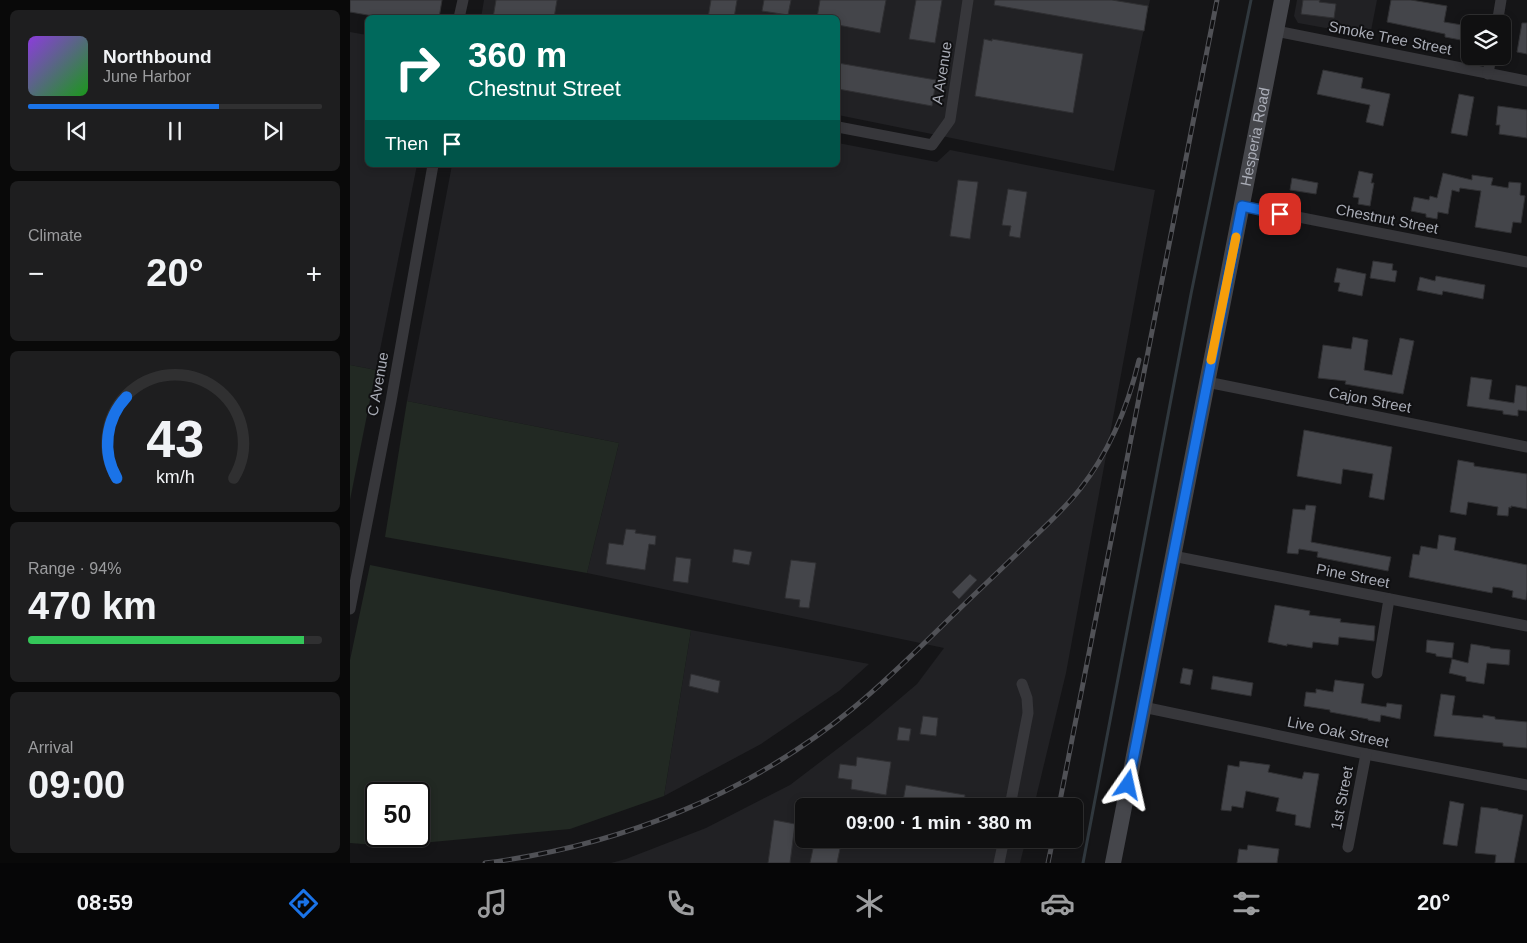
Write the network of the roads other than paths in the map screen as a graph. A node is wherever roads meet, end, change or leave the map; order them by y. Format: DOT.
graph roads {
  1 [pos="463,0"];
  2 [pos="968,0"];
  3 [pos="1282,0"];
  4 [pos="1501,0"];
  5 [pos="460,15"];
  6 [pos="1498,15"];
  7 [pos="1276,31"];
  8 [pos="1490,65"];
  9 [pos="1488,74"];
  10 [pos="1527,81"];
  11 [pos="840,127"];
  12 [pos="433,167"];
  13 [pos="1242,206"];
  14 [pos="1527,262"];
  15 [pos="1207,382"];
  16 [pos="1527,447"];
  17 [pos="350,547"];
  18 [pos="362,549"];
  19 [pos="1173,556"];
  20 [pos="1390,599"];
  21 [pos="350,609"];
  22 [pos="1527,626"];
  23 [pos="1376,673"];
  24 [pos="1022,684"];
  25 [pos="1143,707"];
  26 [pos="1366,754"];
  27 [pos="1527,785"];
  28 [pos="1012,798"];
  29 [pos="1348,847"];
  30 [pos="1002,848"];
  31 [pos="999,863"];
  32 [pos="1113,863"];
  1 -- 5 [label="street"];
  2 -- 11 [label="street, A Avenue"];
  3 -- 7 [label="main road, Hesperia Road"];
  4 -- 6 [label="street"];
  7 -- 9 [label="street, Smoke Tree Street"];
  7 -- 13 [label="main road, Hesperia Road"];
  8 -- 9 [label="street"];
  9 -- 10 [label="street, Smoke Tree Street"];
  12 -- 18 [label="street, C Avenue"];
  13 -- 14 [label="street, Chestnut Street"];
  13 -- 15 [label="main road, Hesperia Road"];
  15 -- 16 [label="street, Cajon Street"];
  15 -- 19 [label="main road, Hesperia Road"];
  17 -- 18 [label="street"];
  18 -- 21 [label="street, C Avenue"];
  19 -- 20 [label="street, Pine Street"];
  19 -- 25 [label="main road, Hesperia Road"];
  20 -- 22 [label="street, Pine Street"];
  20 -- 23 [label="street"];
  24 -- 28 [label="street"];
  25 -- 26 [label="street, Live Oak Street"];
  25 -- 32 [label="main road, Hesperia Road"];
  26 -- 27 [label="street, Live Oak Street"];
  26 -- 29 [label="street, 1st Street"];
  30 -- 31 [label="street"];
}
